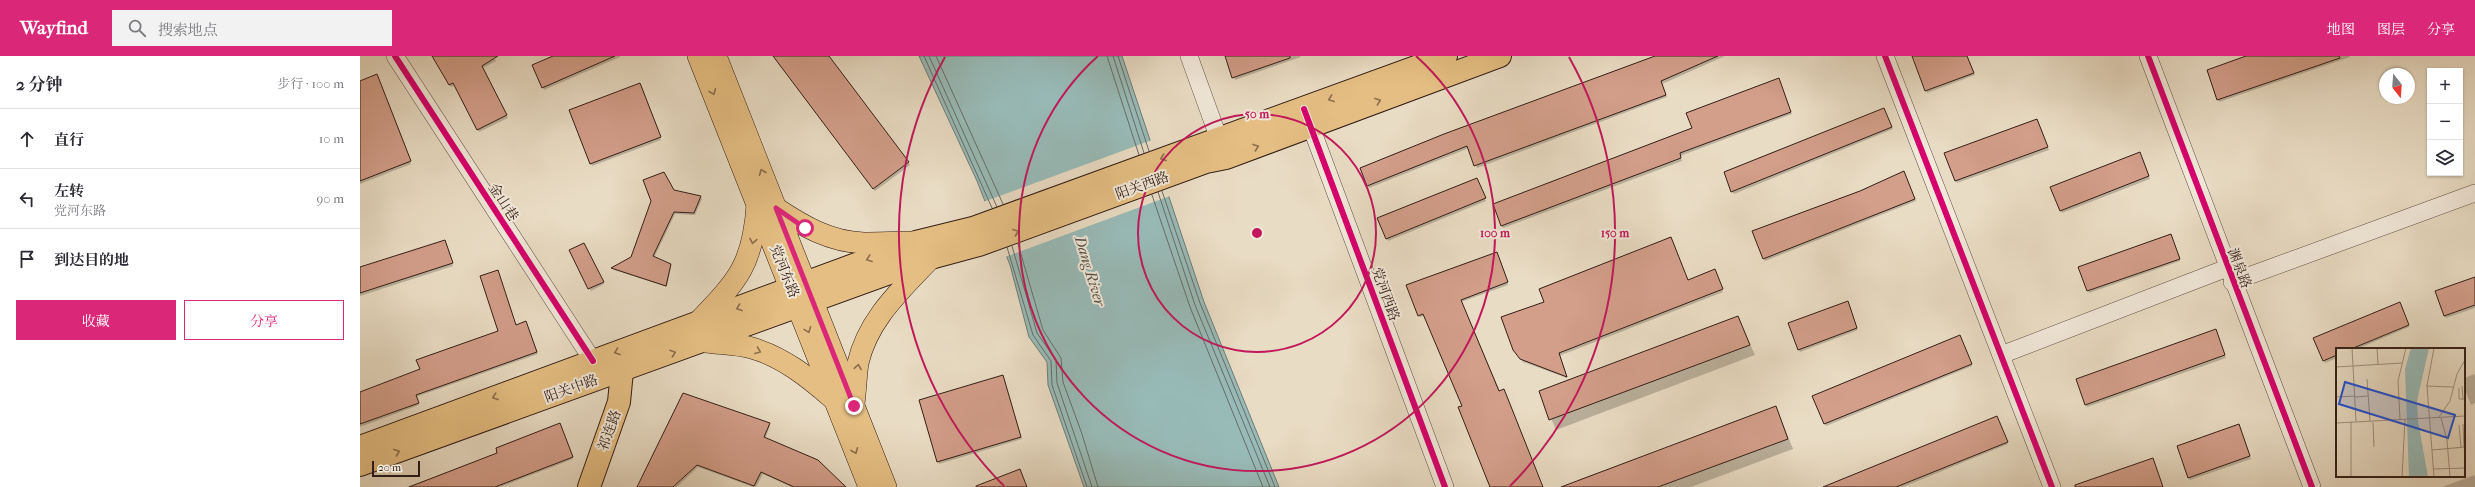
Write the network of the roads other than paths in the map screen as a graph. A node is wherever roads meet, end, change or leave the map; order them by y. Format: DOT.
graph roads {
  1 [pos="395,56"];
  2 [pos="698,56"];
  3 [pos="716,56"];
  4 [pos="1189,56"];
  5 [pos="1446,56"];
  6 [pos="1500,56"];
  7 [pos="1884,56"];
  8 [pos="2148,56"];
  9 [pos="1307,118"];
  10 [pos="1212,151"];
  11 [pos="2475,193"];
  12 [pos="767,205"];
  13 [pos="976,236"];
  14 [pos="916,242"];
  15 [pos="931,258"];
  16 [pos="2230,275"];
  17 [pos="794,298"];
  18 [pos="701,333"];
  19 [pos="2001,355"];
  20 [pos="593,361"];
  21 [pos="622,371"];
  22 [pos="834,399"];
  23 [pos="854,406"];
  24 [pos="360,447"];
  25 [pos="360,466"];
  26 [pos="588,487"];
  27 [pos="870,487"];
  28 [pos="886,487"];
  29 [pos="1445,487"];
  30 [pos="2052,487"];
  31 [pos="2312,487"];
  1 -- 20 [label="street, 金山巷"];
  2 -- 12 [label="main road, 党河东路, one-way"];
  12 -- 3 [label="main road, one-way"];
  4 -- 10 [label="street"];
  5 -- 9 [label="highway, 阳关西路, one-way"];
  9 -- 6 [label="highway, 阳关西路, one-way"];
  7 -- 19 [label="street"];
  8 -- 16 [label="street, 渊泉路"];
  9 -- 10 [label="highway, 阳关西路"];
  9 -- 29 [label="street, 党河西路"];
  10 -- 13 [label="highway, 阳关西路"];
  11 -- 16 [label="street"];
  12 -- 14 [label="main road"];
  12 -- 17 [label="main road, 党河东路"];
  12 -- 18 [label="main road, one-way"];
  13 -- 14 [label="highway, 阳关西路"];
  13 -- 15 [label="highway, 阳关西路"];
  14 -- 17 [label="highway, 阳关西路, one-way"];
  15 -- 17 [label="highway, 阳关西路"];
  23 -- 15 [label="main road, one-way"];
  16 -- 19 [label="street"];
  16 -- 31 [label="street, 渊泉路"];
  17 -- 18 [label="highway, 阳关中路"];
  17 -- 22 [label="main road, 党河东路, one-way"];
  17 -- 23 [label="main road, 党河东路"];
  18 -- 20 [label="highway, 阳关中路, one-way"];
  21 -- 18 [label="highway, 阳关中路, one-way"];
  18 -- 22 [label="main road, one-way"];
  19 -- 30 [label="street"];
  20 -- 24 [label="highway, 阳关中路, one-way"];
  25 -- 21 [label="highway, 阳关中路, one-way"];
  21 -- 26 [label="highway, 祁连路"];
  22 -- 27 [label="main road, 党河东路, one-way"];
  23 -- 28 [label="main road, 党河东路"];
}
